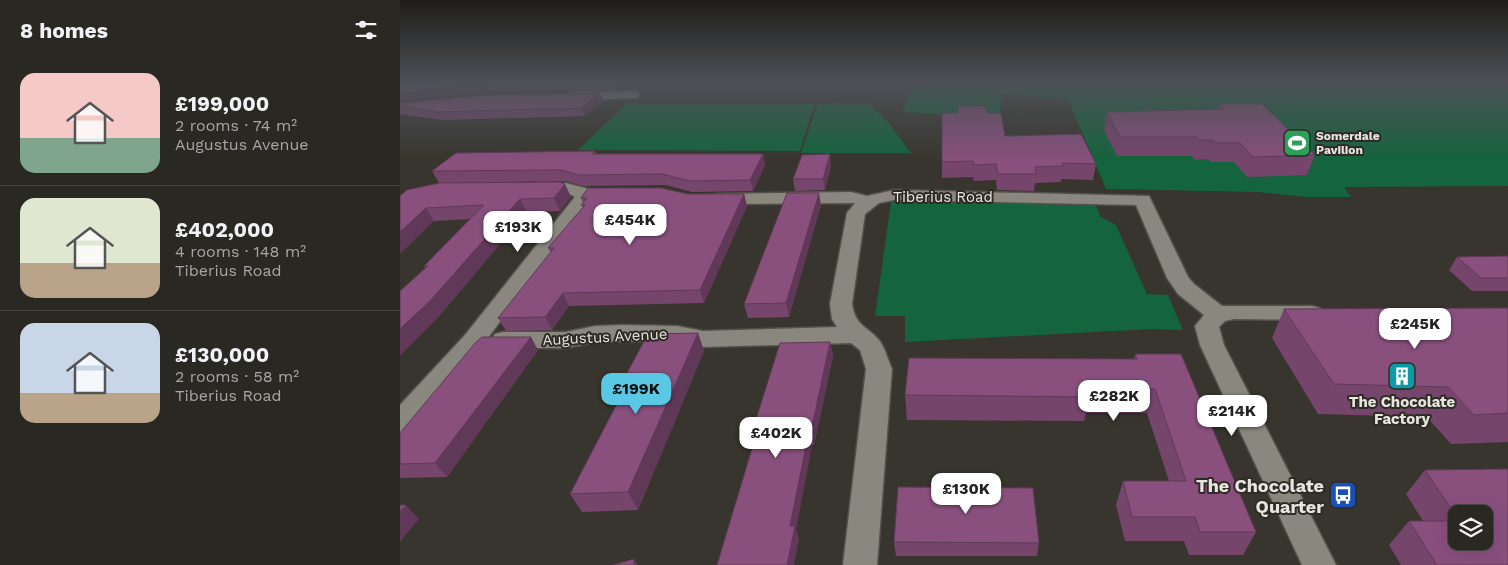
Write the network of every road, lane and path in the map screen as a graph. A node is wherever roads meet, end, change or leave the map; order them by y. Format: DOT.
graph roads {
  1 [pos="520,188"];
  2 [pos="700,199"];
  3 [pos="868,201"];
  4 [pos="1335,313"];
  5 [pos="1218,314"];
  6 [pos="856,335"];
  7 [pos="473,340"];
  8 [pos="400,423"];
  9 [pos="860,565"];
  10 [pos="1319,565"];
  1 -- 7 [label="street"];
  2 -- 3 [label="street"];
  3 -- 5 [label="street, Tiberius Road"];
  3 -- 6 [label="street"];
  4 -- 5 [label="street"];
  5 -- 10 [label="street"];
  6 -- 7 [label="street, Augustus Avenue"];
  6 -- 9 [label="street"];
  7 -- 8 [label="street"];
}
